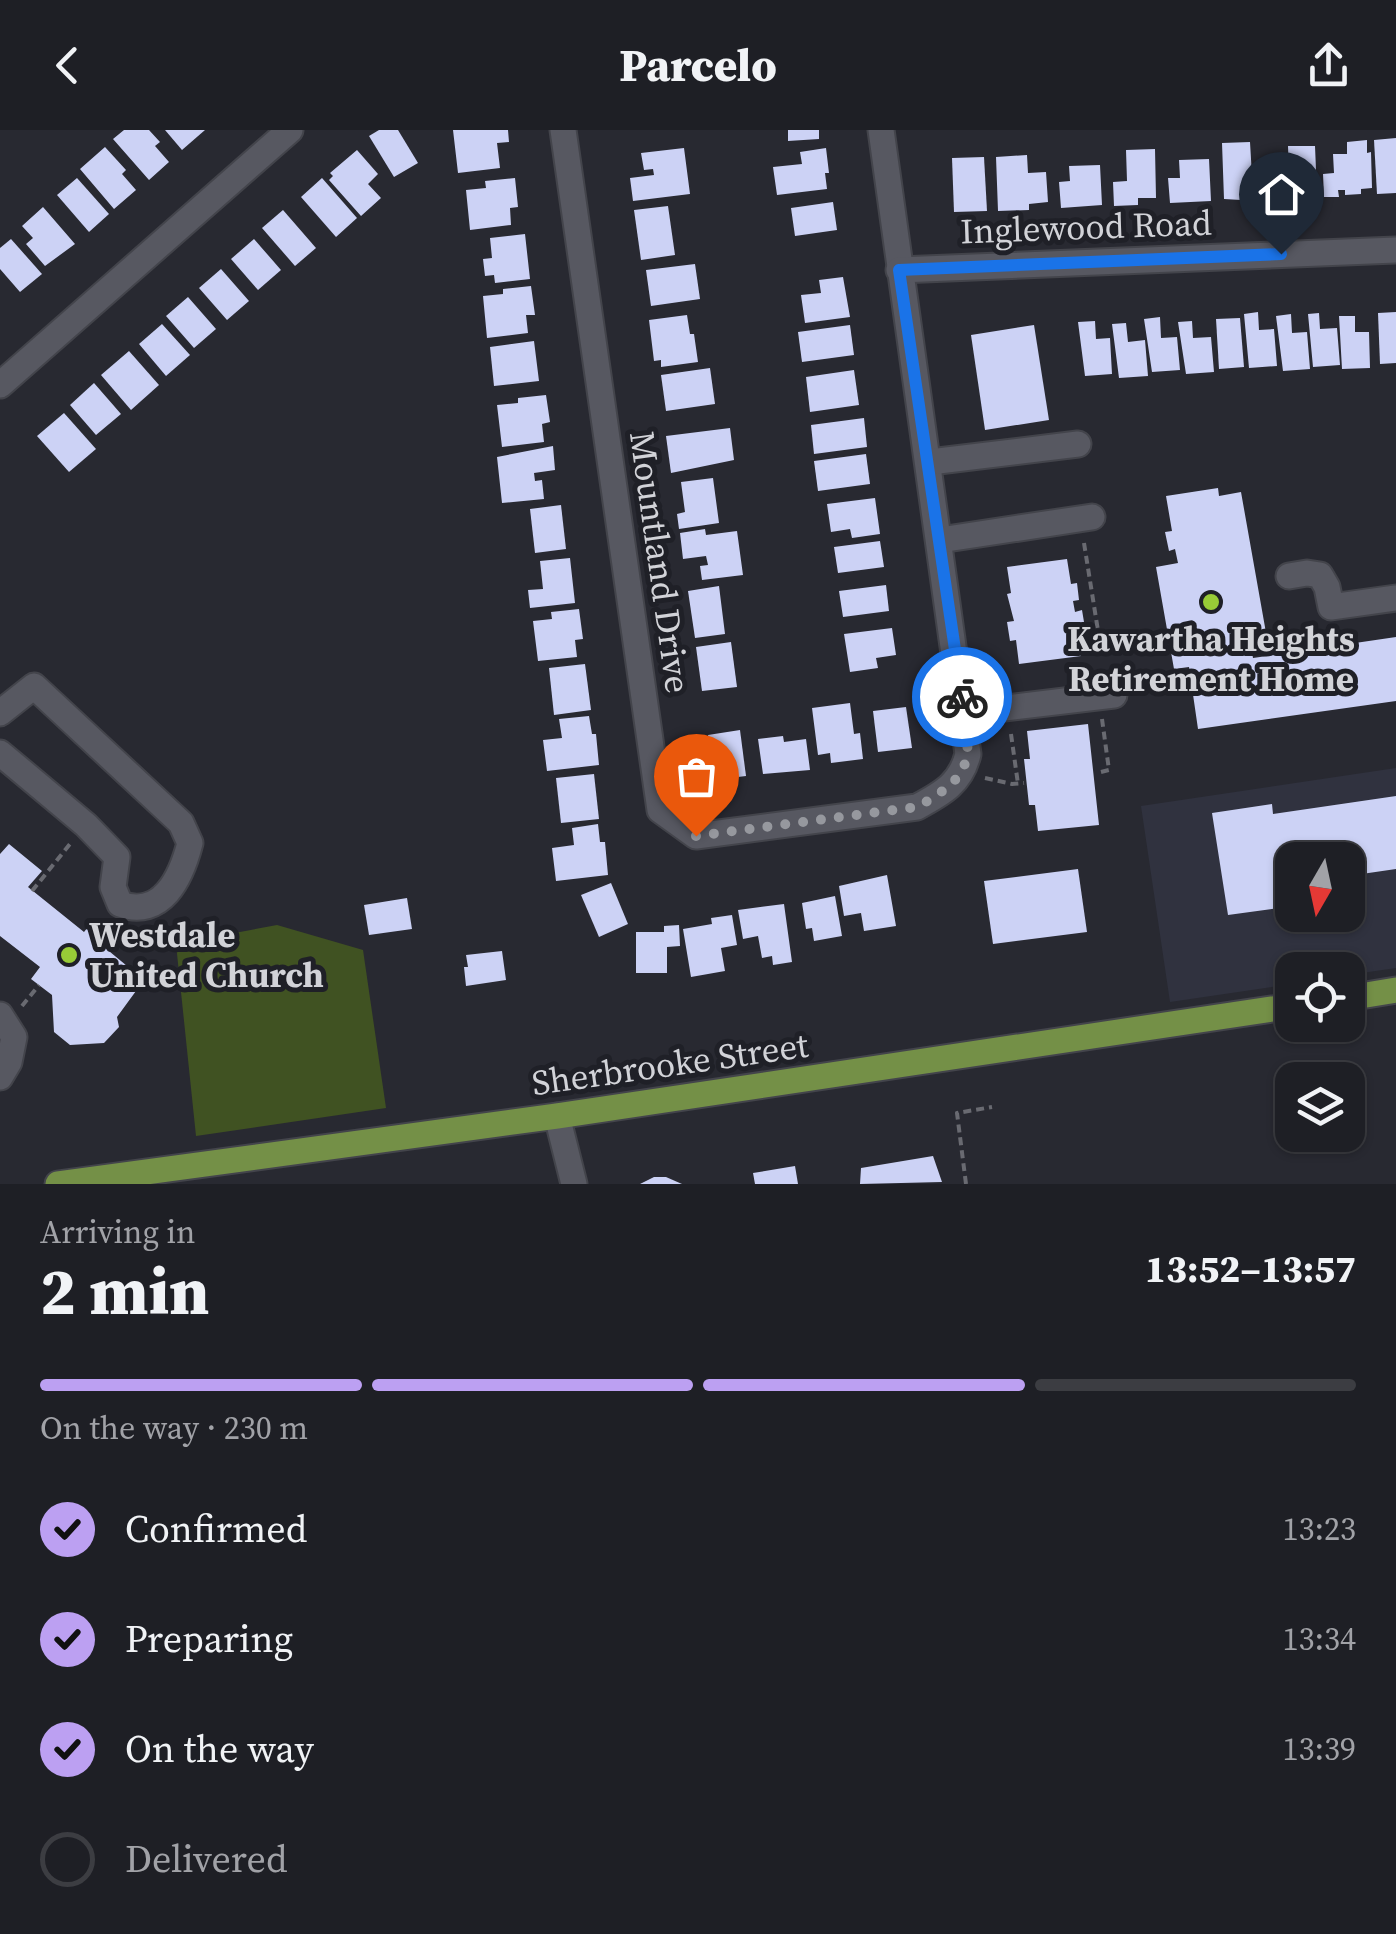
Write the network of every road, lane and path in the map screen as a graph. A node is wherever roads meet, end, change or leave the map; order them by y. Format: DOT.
graph roads {
  1 [pos="290,130"];
  2 [pos="564,130"];
  3 [pos="881,130"];
  4 [pos="1396,250"];
  5 [pos="899,270"];
  6 [pos="0,385"];
  7 [pos="1078,444"];
  8 [pos="930,462"];
  9 [pos="1086,518"];
  10 [pos="940,540"];
  11 [pos="1290,576"];
  12 [pos="1396,598"];
  13 [pos="1099,637"];
  14 [pos="1106,696"];
  15 [pos="1008,708"];
  16 [pos="0,713"];
  17 [pos="964,713"];
  18 [pos="0,752"];
  19 [pos="1101,772"];
  20 [pos="963,774"];
  21 [pos="86,825"];
  22 [pos="32,891"];
  23 [pos="1396,990"];
  24 [pos="1365,995"];
  25 [pos="1275,1009"];
  26 [pos="0,1015"];
  27 [pos="0,1077"];
  28 [pos="992,1107"];
  29 [pos="558,1116"];
  30 [pos="61,1184"];
  31 [pos="574,1184"];
  32 [pos="966,1184"];
  1 -- 6 [label="street"];
  2 -- 20 [label="street, Mountland Drive"];
  3 -- 5 [label="street"];
  4 -- 5 [label="street, Inglewood Road"];
  5 -- 8 [label="street"];
  7 -- 8 [label="street"];
  8 -- 10 [label="street"];
  9 -- 10 [label="street"];
  9 -- 13 [label="path"];
  10 -- 17 [label="street"];
  11 -- 12 [label="street"];
  14 -- 15 [label="street"];
  14 -- 19 [label="path"];
  15 -- 17 [label="street"];
  15 -- 20 [label="path"];
  16 -- 21 [label="street"];
  17 -- 20 [label="street"];
  18 -- 21 [label="street"];
  21 -- 22 [label="path"];
  23 -- 24 [label="main road"];
  25 -- 29 [label="main road, Sherbrooke Street"];
  26 -- 27 [label="street"];
  28 -- 32 [label="path"];
  29 -- 30 [label="main road, Sherbrooke Street"];
  29 -- 31 [label="street"];
}
